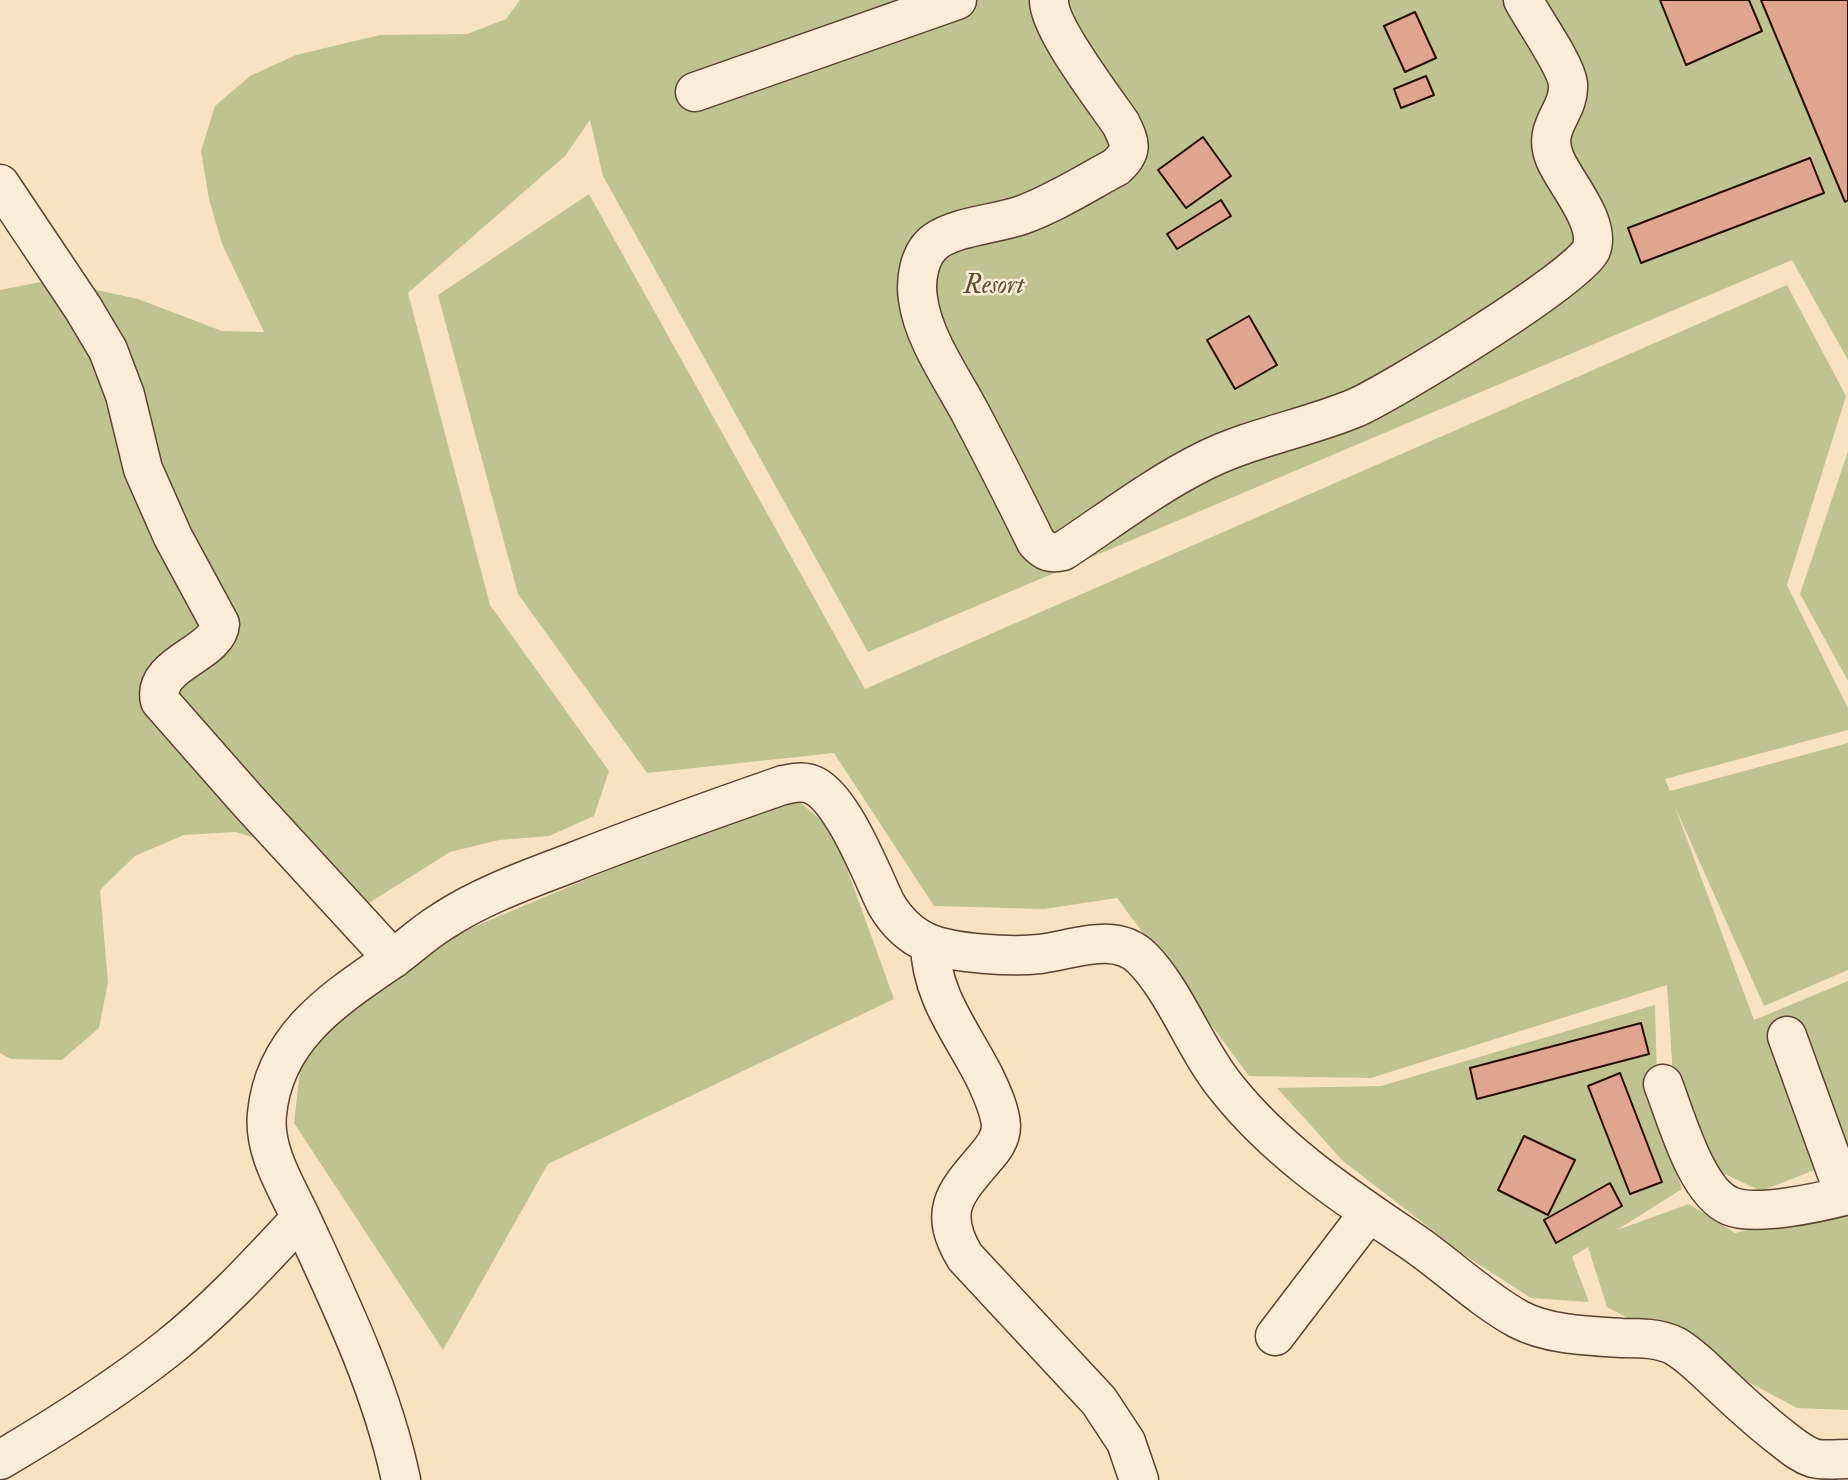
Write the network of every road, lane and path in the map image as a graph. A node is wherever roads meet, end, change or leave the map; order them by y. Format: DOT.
graph roads {
  1 [pos="957,0"];
  2 [pos="1049,0"];
  3 [pos="1523,0"];
  4 [pos="695,92"];
  5 [pos="0,184"];
  6 [pos="930,944"];
  7 [pos="393,959"];
  8 [pos="1787,1036"];
  9 [pos="1663,1084"];
  10 [pos="1846,1196"];
  11 [pos="1368,1214"];
  12 [pos="301,1218"];
  13 [pos="1275,1336"];
  14 [pos="0,1460"];
  15 [pos="1832,1466"];
  16 [pos="401,1480"];
  17 [pos="1139,1480"];
  1 -- 4 [label="street"];
  2 -- 3 [label="street"];
  5 -- 7 [label="street"];
  6 -- 7 [label="street"];
  6 -- 11 [label="street"];
  6 -- 17 [label="street"];
  7 -- 12 [label="street"];
  8 -- 10 [label="street"];
  9 -- 10 [label="street"];
  11 -- 13 [label="street"];
  11 -- 15 [label="street"];
  12 -- 14 [label="street"];
  12 -- 16 [label="street"];
}
